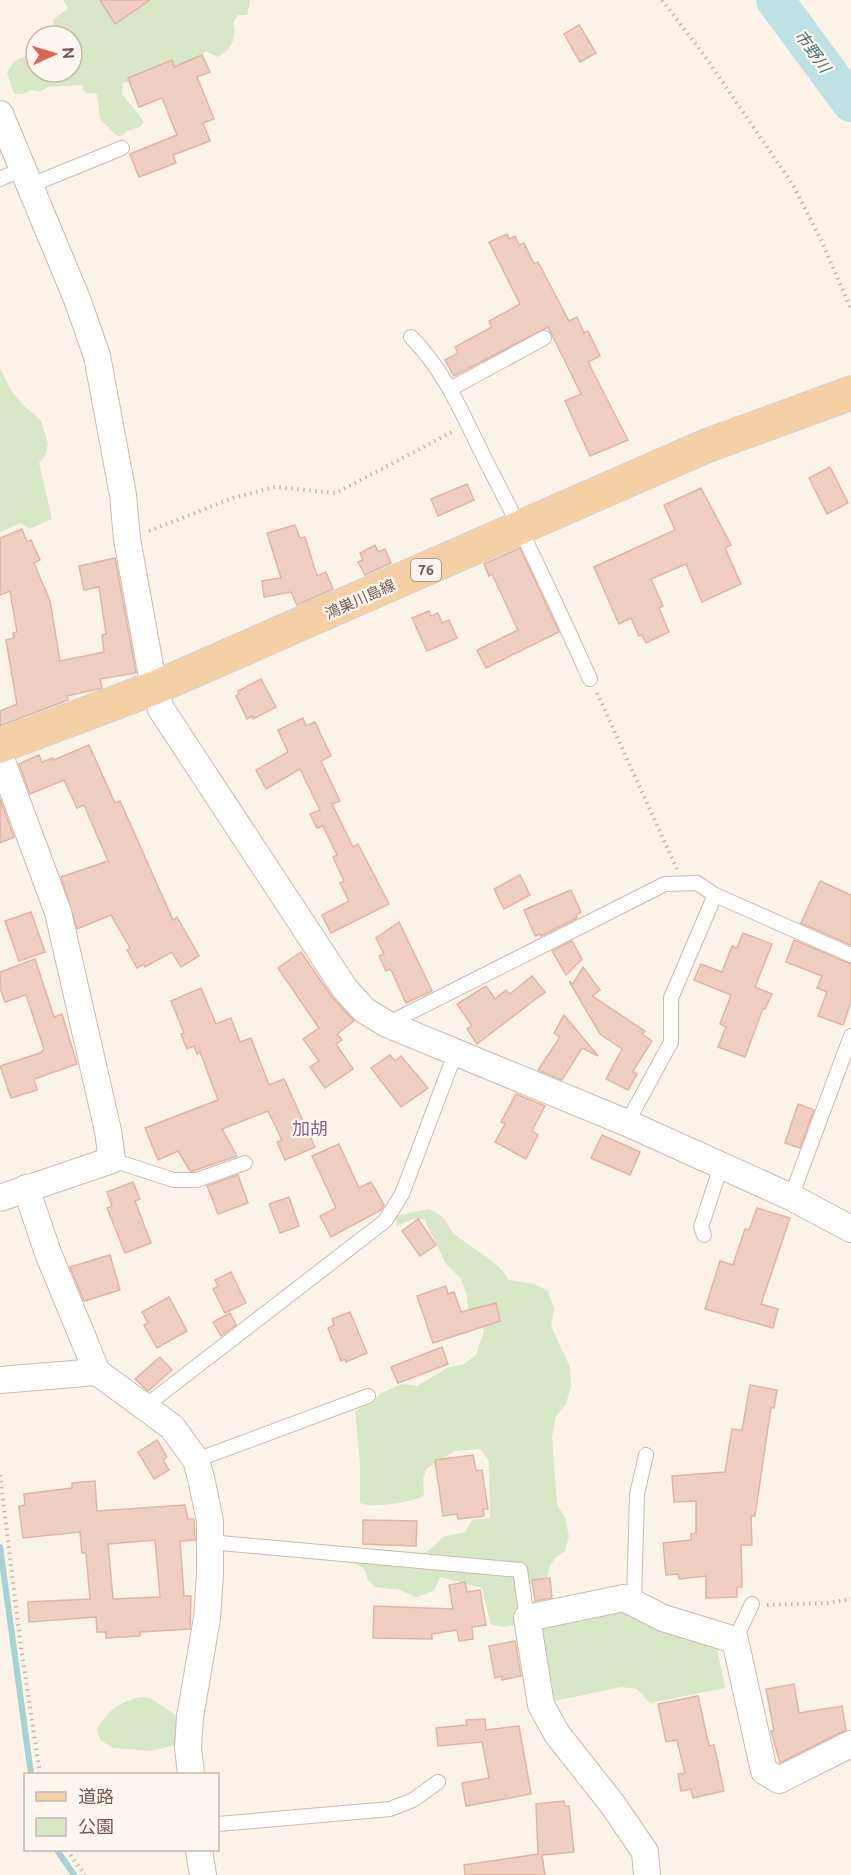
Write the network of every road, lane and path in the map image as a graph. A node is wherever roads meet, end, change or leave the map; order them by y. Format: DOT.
graph roads {
  1 [pos="662,0"];
  2 [pos="0,114"];
  3 [pos="122,148"];
  4 [pos="27,176"];
  5 [pos="0,179"];
  6 [pos="851,309"];
  7 [pos="411,337"];
  8 [pos="544,338"];
  9 [pos="450,389"];
  10 [pos="851,393"];
  11 [pos="468,424"];
  12 [pos="522,527"];
  13 [pos="127,539"];
  14 [pos="590,678"];
  15 [pos="154,688"];
  16 [pos="0,746"];
  17 [pos="0,756"];
  18 [pos="683,883"];
  19 [pos="715,895"];
  20 [pos="851,955"];
  21 [pos="387,1024"];
  22 [pos="851,1036"];
  23 [pos="455,1054"];
  24 [pos="627,1123"];
  25 [pos="112,1160"];
  26 [pos="245,1163"];
  27 [pos="721,1166"];
  28 [pos="26,1188"];
  29 [pos="791,1197"];
  30 [pos="0,1198"];
  31 [pos="851,1229"];
  32 [pos="704,1234"];
  33 [pos="97,1372"];
  34 [pos="0,1380"];
  35 [pos="368,1396"];
  36 [pos="144,1407"];
  37 [pos="646,1455"];
  38 [pos="196,1460"];
  39 [pos="0,1475"];
  40 [pos="209,1542"];
  41 [pos="851,1599"];
  42 [pos="634,1601"];
  43 [pos="752,1604"];
  44 [pos="527,1618"];
  45 [pos="735,1640"];
  46 [pos="851,1744"];
  47 [pos="40,1773"];
  48 [pos="191,1773"];
  49 [pos="438,1782"];
  50 [pos="219,1824"];
  51 [pos="68,1851"];
  52 [pos="200,1851"];
  53 [pos="85,1875"];
  54 [pos="203,1875"];
  55 [pos="647,1875"];
  1 -- 6 [label="path"];
  2 -- 4 [label="street"];
  3 -- 4 [label="lane"];
  4 -- 5 [label="lane"];
  4 -- 13 [label="street"];
  7 -- 9 [label="lane"];
  8 -- 9 [label="lane"];
  9 -- 11 [label="lane"];
  10 -- 12 [label="main road, 鴻巣川島線 / 76"];
  11 -- 12 [label="lane"];
  11 -- 13 [label="path"];
  12 -- 14 [label="lane"];
  12 -- 15 [label="main road, 鴻巣川島線 / 76"];
  13 -- 15 [label="street"];
  14 -- 18 [label="path"];
  15 -- 16 [label="main road, 鴻巣川島線 / 76"];
  15 -- 21 [label="street"];
  17 -- 25 [label="street"];
  18 -- 19 [label="lane"];
  18 -- 21 [label="lane"];
  19 -- 20 [label="lane"];
  19 -- 24 [label="lane"];
  21 -- 23 [label="street"];
  22 -- 29 [label="lane"];
  23 -- 24 [label="street"];
  23 -- 36 [label="lane"];
  24 -- 27 [label="street"];
  25 -- 26 [label="lane"];
  25 -- 28 [label="street"];
  27 -- 29 [label="street"];
  27 -- 32 [label="lane"];
  28 -- 30 [label="street"];
  28 -- 33 [label="street"];
  29 -- 31 [label="street"];
  33 -- 34 [label="street"];
  33 -- 36 [label="street"];
  35 -- 38 [label="lane"];
  36 -- 38 [label="street"];
  37 -- 42 [label="lane"];
  38 -- 40 [label="street"];
  39 -- 47 [label="path"];
  40 -- 44 [label="lane"];
  40 -- 48 [label="street"];
  41 -- 43 [label="path"];
  42 -- 44 [label="street"];
  42 -- 45 [label="street"];
  43 -- 45 [label="lane"];
  44 -- 55 [label="street"];
  45 -- 46 [label="street"];
  49 -- 50 [label="lane"];
  51 -- 53 [label="path"];
  52 -- 54 [label="street"];
}
